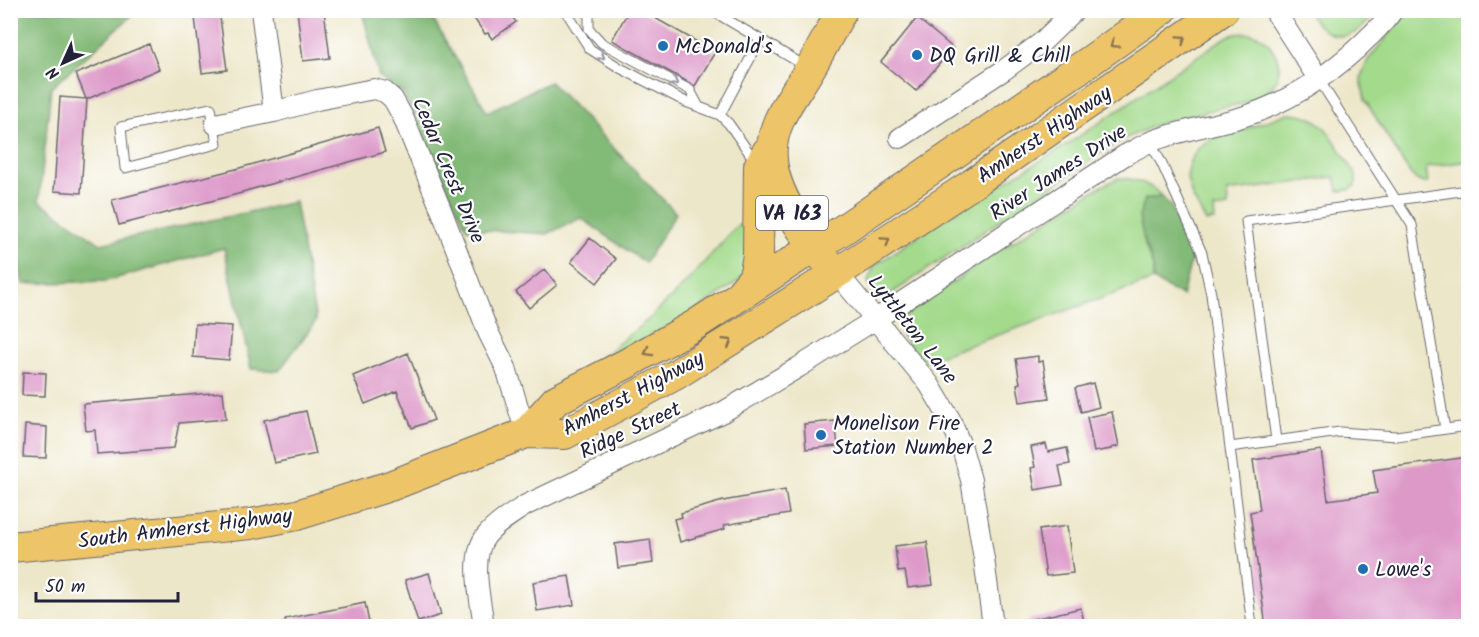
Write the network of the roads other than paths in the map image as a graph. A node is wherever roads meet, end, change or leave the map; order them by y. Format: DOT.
graph roads {
  1 [pos="261,10"];
  2 [pos="568,10"];
  3 [pos="711,10"];
  4 [pos="842,10"];
  5 [pos="1075,10"];
  6 [pos="1162,10"];
  7 [pos="1223,10"];
  8 [pos="1274,10"];
  9 [pos="1393,10"];
  10 [pos="590,11"];
  11 [pos="760,40"];
  12 [pos="810,69"];
  13 [pos="1318,80"];
  14 [pos="699,107"];
  15 [pos="274,112"];
  16 [pos="720,116"];
  17 [pos="215,124"];
  18 [pos="900,138"];
  19 [pos="1150,142"];
  20 [pos="768,159"];
  21 [pos="1468,190"];
  22 [pos="1397,200"];
  23 [pos="814,247"];
  24 [pos="837,273"];
  25 [pos="734,301"];
  26 [pos="876,319"];
  27 [pos="1468,426"];
  28 [pos="1445,429"];
  29 [pos="526,433"];
  30 [pos="1276,440"];
  31 [pos="1230,447"];
  32 [pos="10,547"];
  33 [pos="484,627"];
  34 [pos="993,627"];
  35 [pos="1252,627"];
  1 -- 15 [label="street"];
  2 -- 14 [label="lane, one-way"];
  3 -- 11 [label="lane"];
  4 -- 12 [label="main road"];
  5 -- 18 [label="street"];
  6 -- 23 [label="main road, Amherst Highway, one-way"];
  24 -- 7 [label="main road, Amherst Highway, one-way"];
  8 -- 13 [label="street"];
  9 -- 13 [label="street, River James Drive"];
  10 -- 14 [label="lane, one-way"];
  11 -- 12 [label="lane"];
  11 -- 16 [label="lane"];
  12 -- 20 [label="main road"];
  13 -- 19 [label="street, River James Drive"];
  13 -- 22 [label="lane"];
  14 -- 16 [label="lane"];
  15 -- 17 [label="street, Cedar Crest Drive"];
  15 -- 29 [label="street, Cedar Crest Drive"];
  16 -- 20 [label="lane"];
  17 -- 17 [label="lane"];
  19 -- 26 [label="street, River James Drive"];
  19 -- 31 [label="lane"];
  20 -- 23 [label="main road, VA 163"];
  20 -- 25 [label="main road"];
  21 -- 22 [label="lane"];
  22 -- 28 [label="lane"];
  22 -- 30 [label="lane"];
  23 -- 24 [label="main road, VA 163"];
  23 -- 25 [label="main road, Amherst Highway"];
  24 -- 26 [label="street, Lyttleton Lane"];
  29 -- 24 [label="main road, Amherst Highway, one-way"];
  25 -- 29 [label="main road, Amherst Highway, one-way"];
  26 -- 33 [label="street, Ridge Street"];
  26 -- 34 [label="street, Lyttleton Lane"];
  27 -- 28 [label="lane"];
  28 -- 30 [label="lane"];
  29 -- 32 [label="main road, South Amherst Highway"];
  30 -- 31 [label="lane"];
  31 -- 35 [label="lane"];
}
